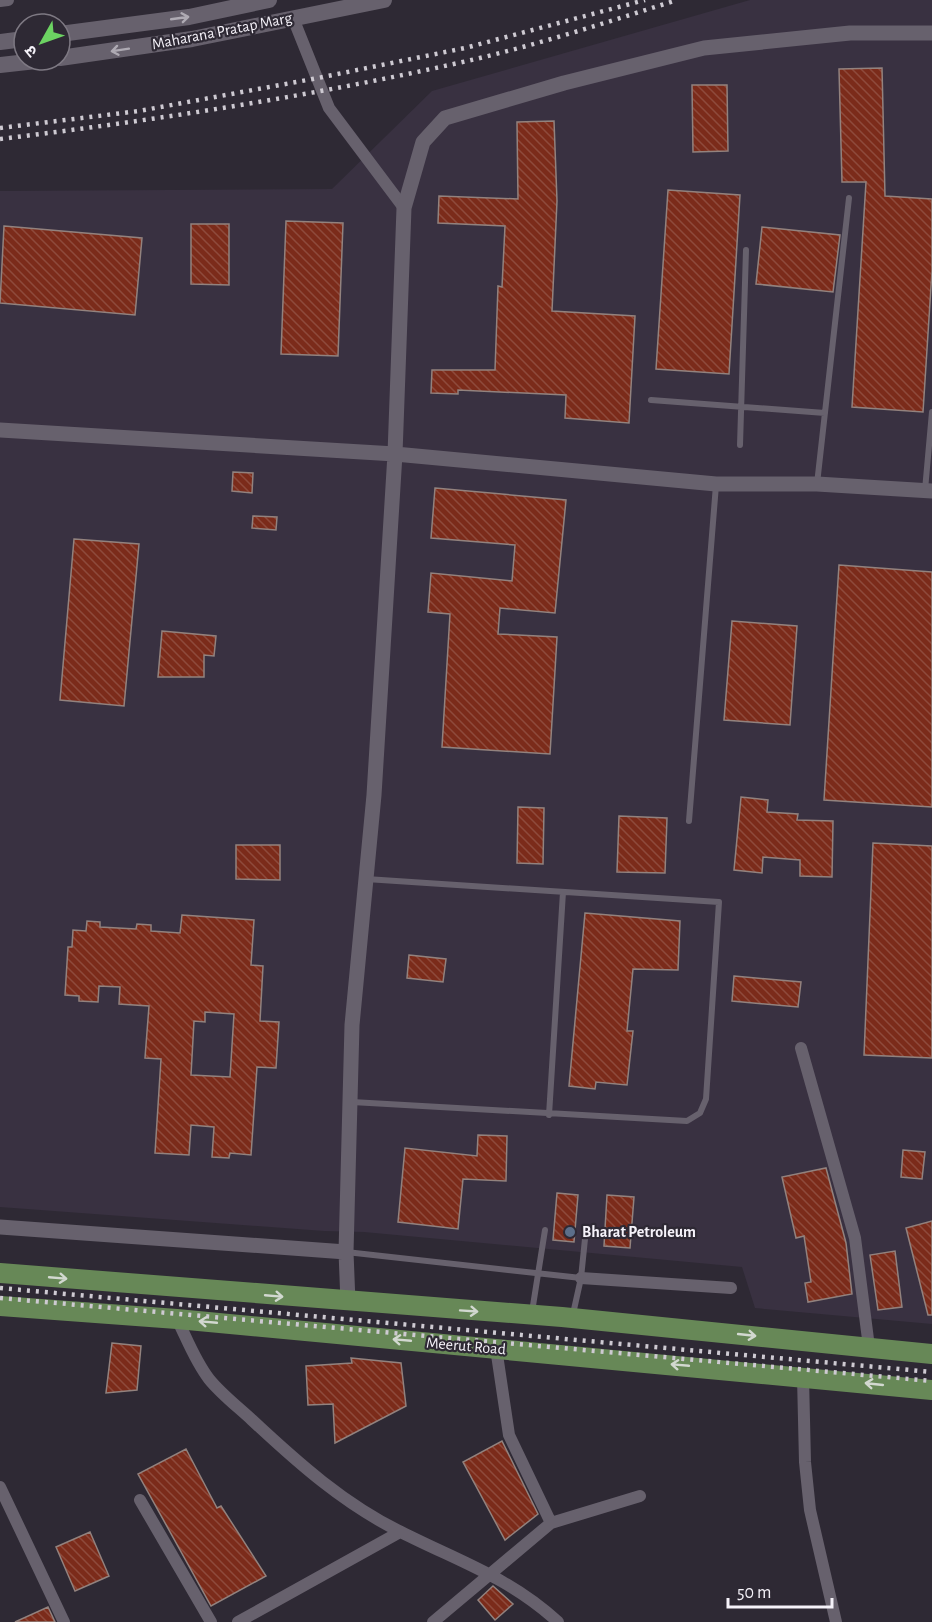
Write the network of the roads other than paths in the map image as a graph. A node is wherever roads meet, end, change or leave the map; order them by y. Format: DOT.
graph roads {
  1 [pos="8,0"];
  2 [pos="269,0"];
  3 [pos="384,0"];
  4 [pos="0,1"];
  5 [pos="293,18"];
  6 [pos="72,32"];
  7 [pos="932,33"];
  8 [pos="72,56"];
  9 [pos="849,198"];
  10 [pos="404,208"];
  11 [pos="746,250"];
  12 [pos="651,400"];
  13 [pos="740,407"];
  14 [pos="932,412"];
  15 [pos="825,413"];
  16 [pos="0,430"];
  17 [pos="740,445"];
  18 [pos="395,454"];
  19 [pos="716,484"];
  20 [pos="817,484"];
  21 [pos="928,491"];
  22 [pos="689,821"];
  23 [pos="365,879"];
  24 [pos="564,892"];
  25 [pos="801,1048"];
  26 [pos="352,1102"];
  27 [pos="549,1115"];
  28 [pos="0,1227"];
  29 [pos="586,1229"];
  30 [pos="544,1230"];
  31 [pos="346,1252"];
  32 [pos="0,1273"];
  33 [pos="540,1273"];
  34 [pos="581,1278"];
  35 [pos="731,1288"];
  36 [pos="348,1302"];
  37 [pos="0,1306"];
  38 [pos="532,1315"];
  39 [pos="572,1318"];
  40 [pos="177,1319"];
  41 [pos="347,1335"];
  42 [pos="869,1347"];
  43 [pos="496,1348"];
  44 [pos="932,1354"];
  45 [pos="803,1377"];
  46 [pos="932,1390"];
  47 [pos="0,1487"];
  48 [pos="640,1496"];
  49 [pos="140,1500"];
  50 [pos="551,1523"];
  51 [pos="400,1532"];
  52 [pos="490,1572"];
  53 [pos="438,1621"];
  54 [pos="64,1622"];
  55 [pos="212,1622"];
  56 [pos="238,1622"];
  57 [pos="558,1622"];
  58 [pos="836,1622"];
  1 -- 4 [label="street"];
  6 -- 2 [label="main road, Maharana Pratap Marg, one-way"];
  3 -- 5 [label="main road, Maharana Pratap Marg"];
  5 -- 8 [label="main road, Maharana Pratap Marg, one-way"];
  5 -- 10 [label="street"];
  7 -- 10 [label="street"];
  9 -- 15 [label="lane"];
  10 -- 18 [label="street"];
  11 -- 13 [label="lane"];
  12 -- 13 [label="lane"];
  13 -- 15 [label="lane"];
  13 -- 17 [label="lane"];
  14 -- 21 [label="lane"];
  15 -- 20 [label="lane"];
  16 -- 18 [label="street"];
  18 -- 19 [label="street"];
  18 -- 23 [label="street"];
  19 -- 20 [label="street"];
  19 -- 22 [label="lane"];
  20 -- 21 [label="street"];
  23 -- 24 [label="lane"];
  23 -- 26 [label="street"];
  24 -- 27 [label="lane"];
  24 -- 27 [label="lane"];
  25 -- 42 [label="street"];
  26 -- 27 [label="lane"];
  26 -- 31 [label="street"];
  28 -- 31 [label="street"];
  29 -- 34 [label="lane"];
  30 -- 33 [label="lane"];
  31 -- 33 [label="lane"];
  31 -- 36 [label="street"];
  32 -- 36 [label="main road, one-way"];
  33 -- 34 [label="lane"];
  33 -- 38 [label="lane"];
  34 -- 35 [label="street"];
  34 -- 39 [label="lane"];
  36 -- 38 [label="main road, one-way"];
  36 -- 41 [label="main road"];
  37 -- 40 [label="main road, Meerut Road"];
  38 -- 39 [label="main road"];
  39 -- 42 [label="main road, one-way"];
  41 -- 40 [label="main road, Meerut Road, one-way"];
  40 -- 51 [label="street"];
  43 -- 41 [label="main road, Meerut Road, one-way"];
  42 -- 44 [label="main road"];
  45 -- 43 [label="main road, Meerut Road, one-way"];
  43 -- 50 [label="street"];
  46 -- 45 [label="main road, Meerut Road, one-way"];
  45 -- 58 [label="street"];
  47 -- 54 [label="street"];
  48 -- 50 [label="street"];
  49 -- 55 [label="street"];
  50 -- 52 [label="street"];
  51 -- 52 [label="street"];
  51 -- 56 [label="street"];
  52 -- 53 [label="street"];
  52 -- 57 [label="street"];
}
